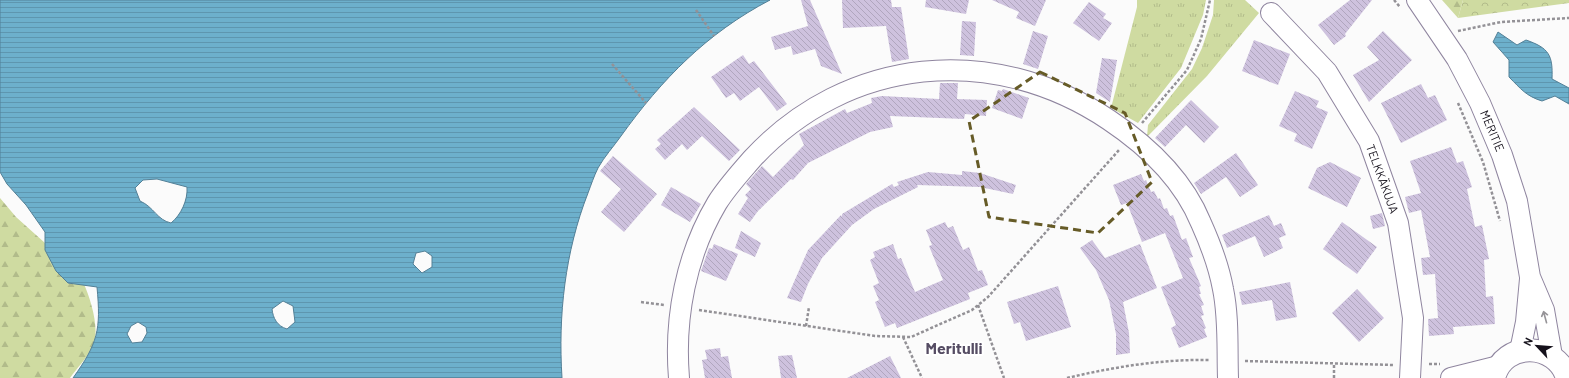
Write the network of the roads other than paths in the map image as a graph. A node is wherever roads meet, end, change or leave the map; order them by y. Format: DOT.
graph roads {
  1 [pos="1410,6"];
  2 [pos="1271,13"];
  3 [pos="1530,277"];
  4 [pos="1520,351"];
  5 [pos="1228,369"];
  6 [pos="1563,369"];
  7 [pos="1447,370"];
  8 [pos="1410,371"];
  9 [pos="1497,372"];
  10 [pos="679,378"];
  1 -- 3 [label="street, MERITIE"];
  2 -- 8 [label="street, TELKKÄKUJA"];
  3 -- 4 [label="street, MERITIE"];
  6 -- 3 [label="street, MERITIE, one-way"];
  4 -- 6 [label="street"];
  4 -- 9 [label="street"];
  5 -- 10 [label="street"];
  7 -- 9 [label="street"];
}
